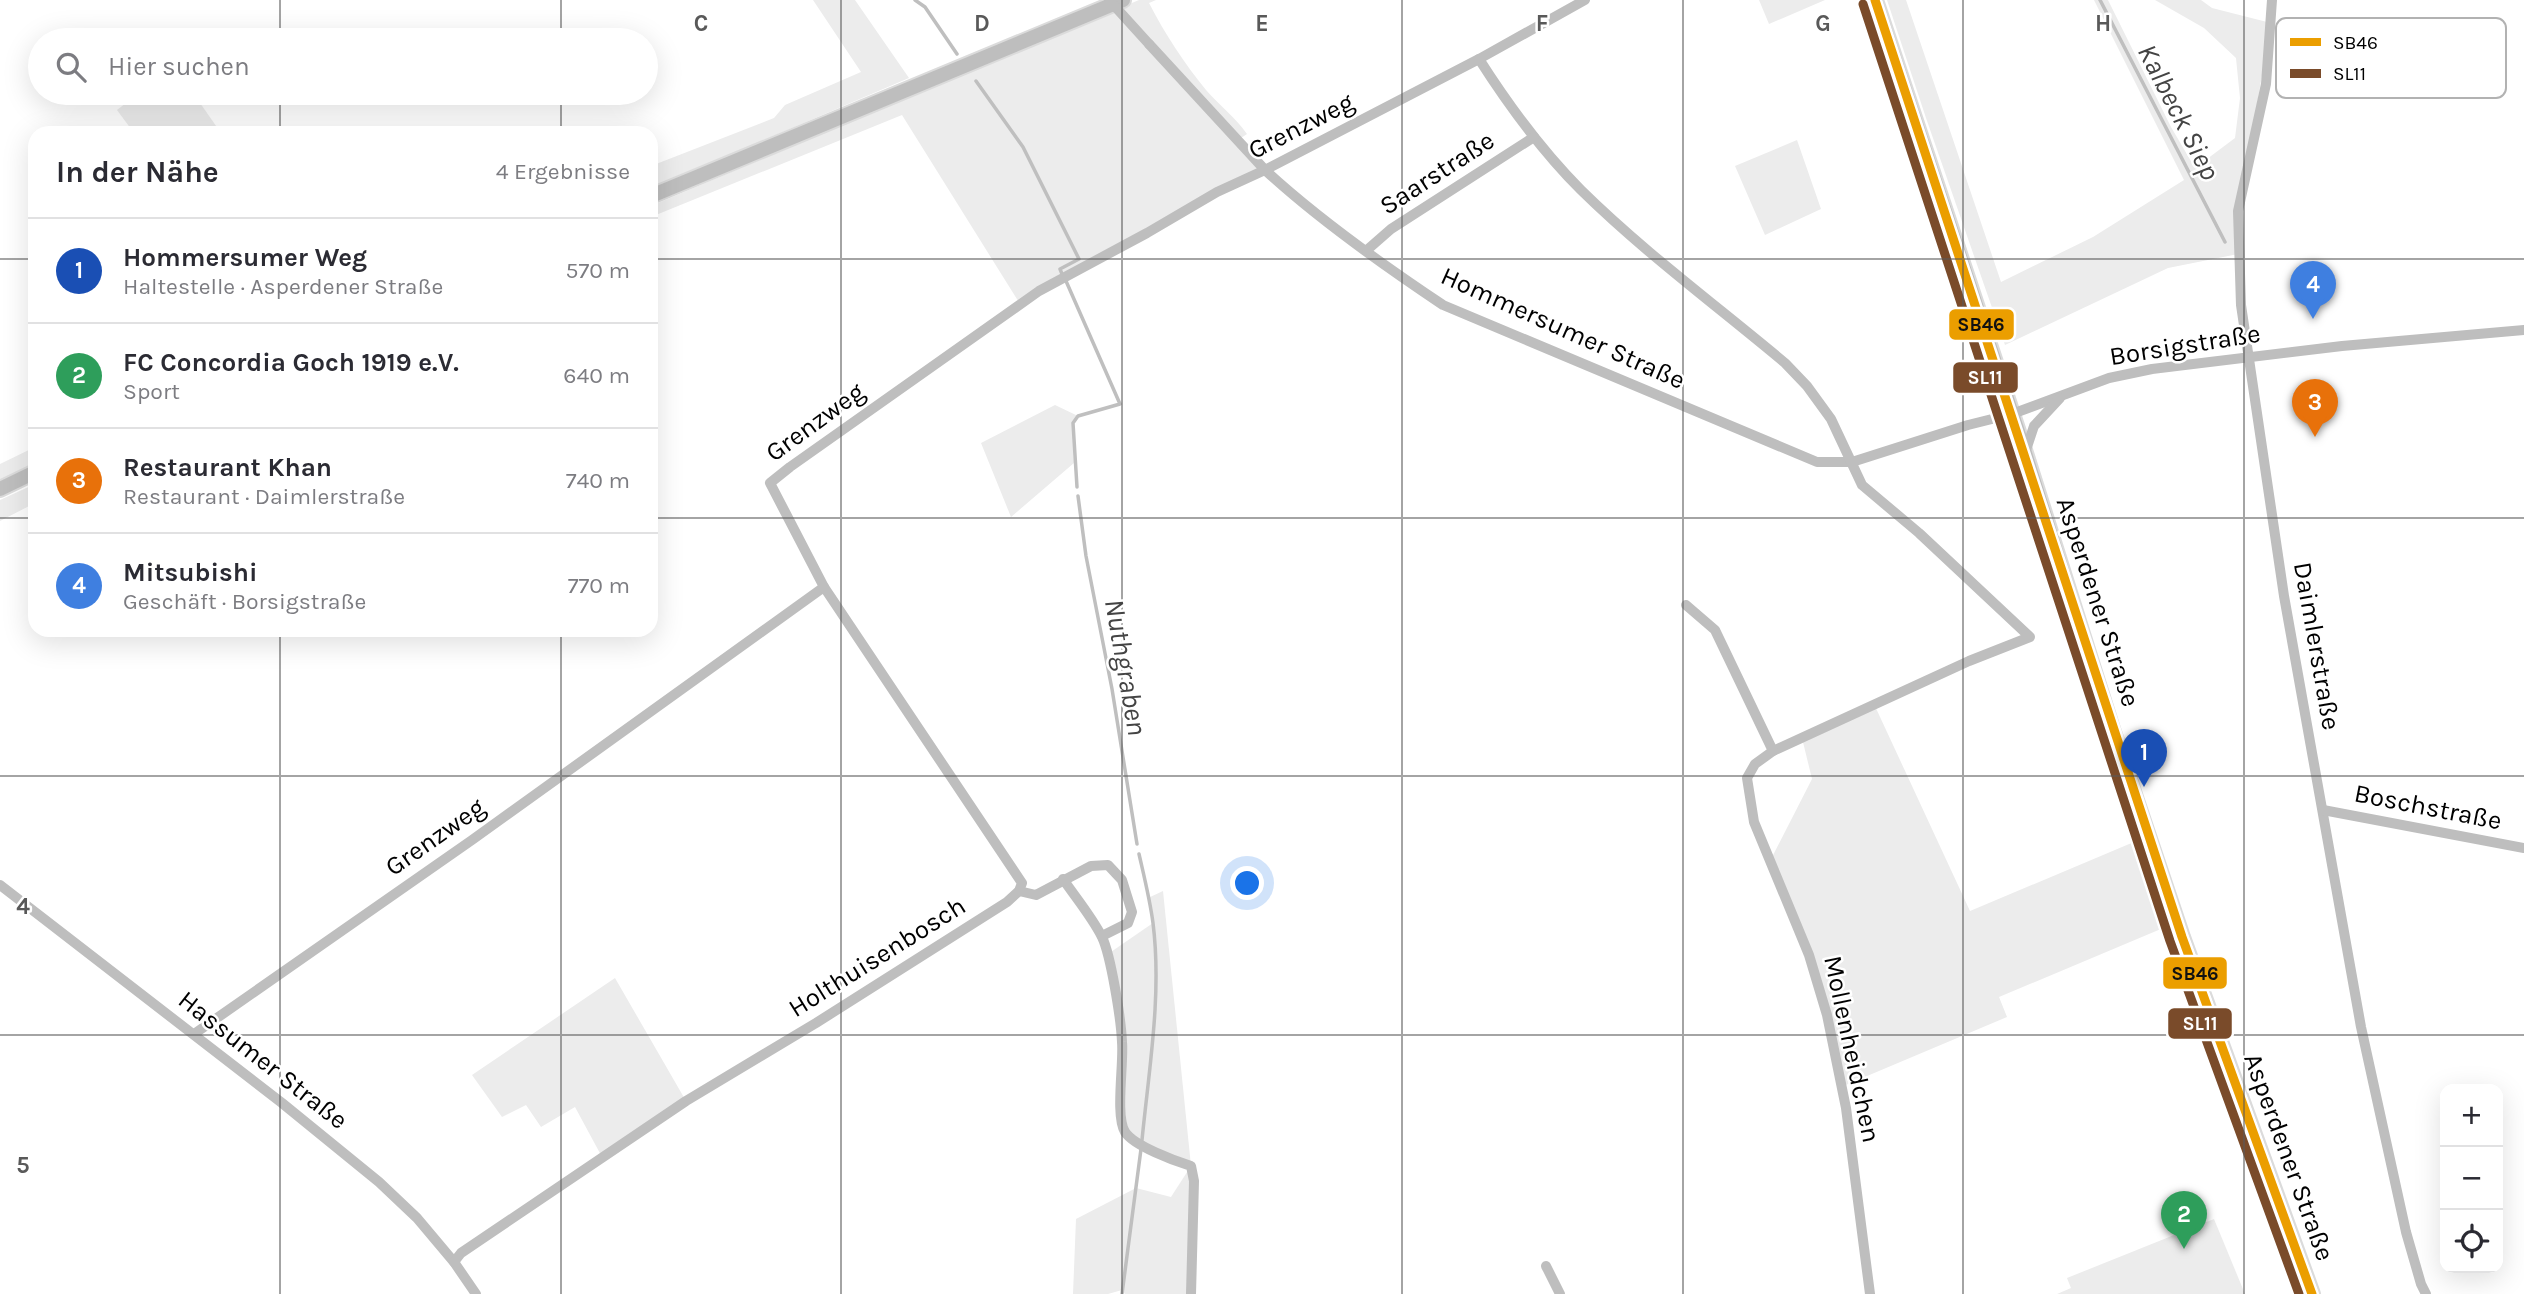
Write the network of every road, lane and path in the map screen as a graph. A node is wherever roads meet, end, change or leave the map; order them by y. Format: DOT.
graph roads {
  1 [pos="1109,0"];
  2 [pos="1123,0"];
  3 [pos="1585,0"];
  4 [pos="1875,0"];
  5 [pos="2272,0"];
  6 [pos="1479,59"];
  7 [pos="1534,136"];
  8 [pos="1265,170"];
  9 [pos="658,193"];
  10 [pos="1367,250"];
  11 [pos="2524,330"];
  12 [pos="2248,358"];
  13 [pos="2064,394"];
  14 [pos="2012,414"];
  15 [pos="2025,453"];
  16 [pos="1852,462"];
  17 [pos="28,475"];
  18 [pos="0,489"];
  19 [pos="824,587"];
  20 [pos="1686,605"];
  21 [pos="1773,751"];
  22 [pos="2323,810"];
  23 [pos="2524,848"];
  24 [pos="1063,879"];
  25 [pos="0,885"];
  26 [pos="1019,891"];
  27 [pos="1101,936"];
  28 [pos="194,1034"];
  29 [pos="454,1262"];
  30 [pos="1546,1266"];
  31 [pos="476,1294"];
  32 [pos="1191,1294"];
  33 [pos="1560,1294"];
  34 [pos="1870,1294"];
  35 [pos="2312,1294"];
  36 [pos="2426,1294"];
  1 -- 8 [label="street, Hommersumer Straße, bridge"];
  2 -- 9 [label="main road"];
  3 -- 6 [label="street, Grenzweg"];
  4 -- 14 [label="main road, Asperdener Straße"];
  5 -- 12 [label="street, Daimlerstraße"];
  6 -- 7 [label="street"];
  6 -- 8 [label="street, Grenzweg"];
  7 -- 10 [label="street, Saarstraße"];
  7 -- 16 [label="street"];
  8 -- 10 [label="street, Hommersumer Straße"];
  8 -- 19 [label="street, Grenzweg"];
  10 -- 16 [label="street, Hommersumer Straße"];
  11 -- 12 [label="street, Borsigstraße"];
  12 -- 13 [label="street, Borsigstraße"];
  12 -- 22 [label="street, Daimlerstraße"];
  13 -- 14 [label="street, Borsigstraße"];
  13 -- 15 [label="street, Borsigstraße"];
  14 -- 15 [label="main road, Asperdener Straße"];
  14 -- 16 [label="street, Hommersumer Straße"];
  15 -- 35 [label="main road, Asperdener Straße"];
  16 -- 21 [label="street, Mollenheidchen"];
  17 -- 18 [label="main road"];
  19 -- 26 [label="street"];
  19 -- 28 [label="street, Grenzweg"];
  20 -- 21 [label="street"];
  21 -- 34 [label="street, Mollenheidchen"];
  22 -- 23 [label="street, Boschstraße"];
  22 -- 36 [label="street, Daimlerstraße"];
  24 -- 26 [label="street"];
  24 -- 27 [label="street"];
  24 -- 27 [label="street"];
  25 -- 28 [label="street, Hassumer Straße"];
  26 -- 29 [label="street, Holthuisenbosch"];
  27 -- 32 [label="street"];
  28 -- 29 [label="street, Hassumer Straße"];
  29 -- 31 [label="street, Hassumer Straße"];
  30 -- 33 [label="street"];
}
